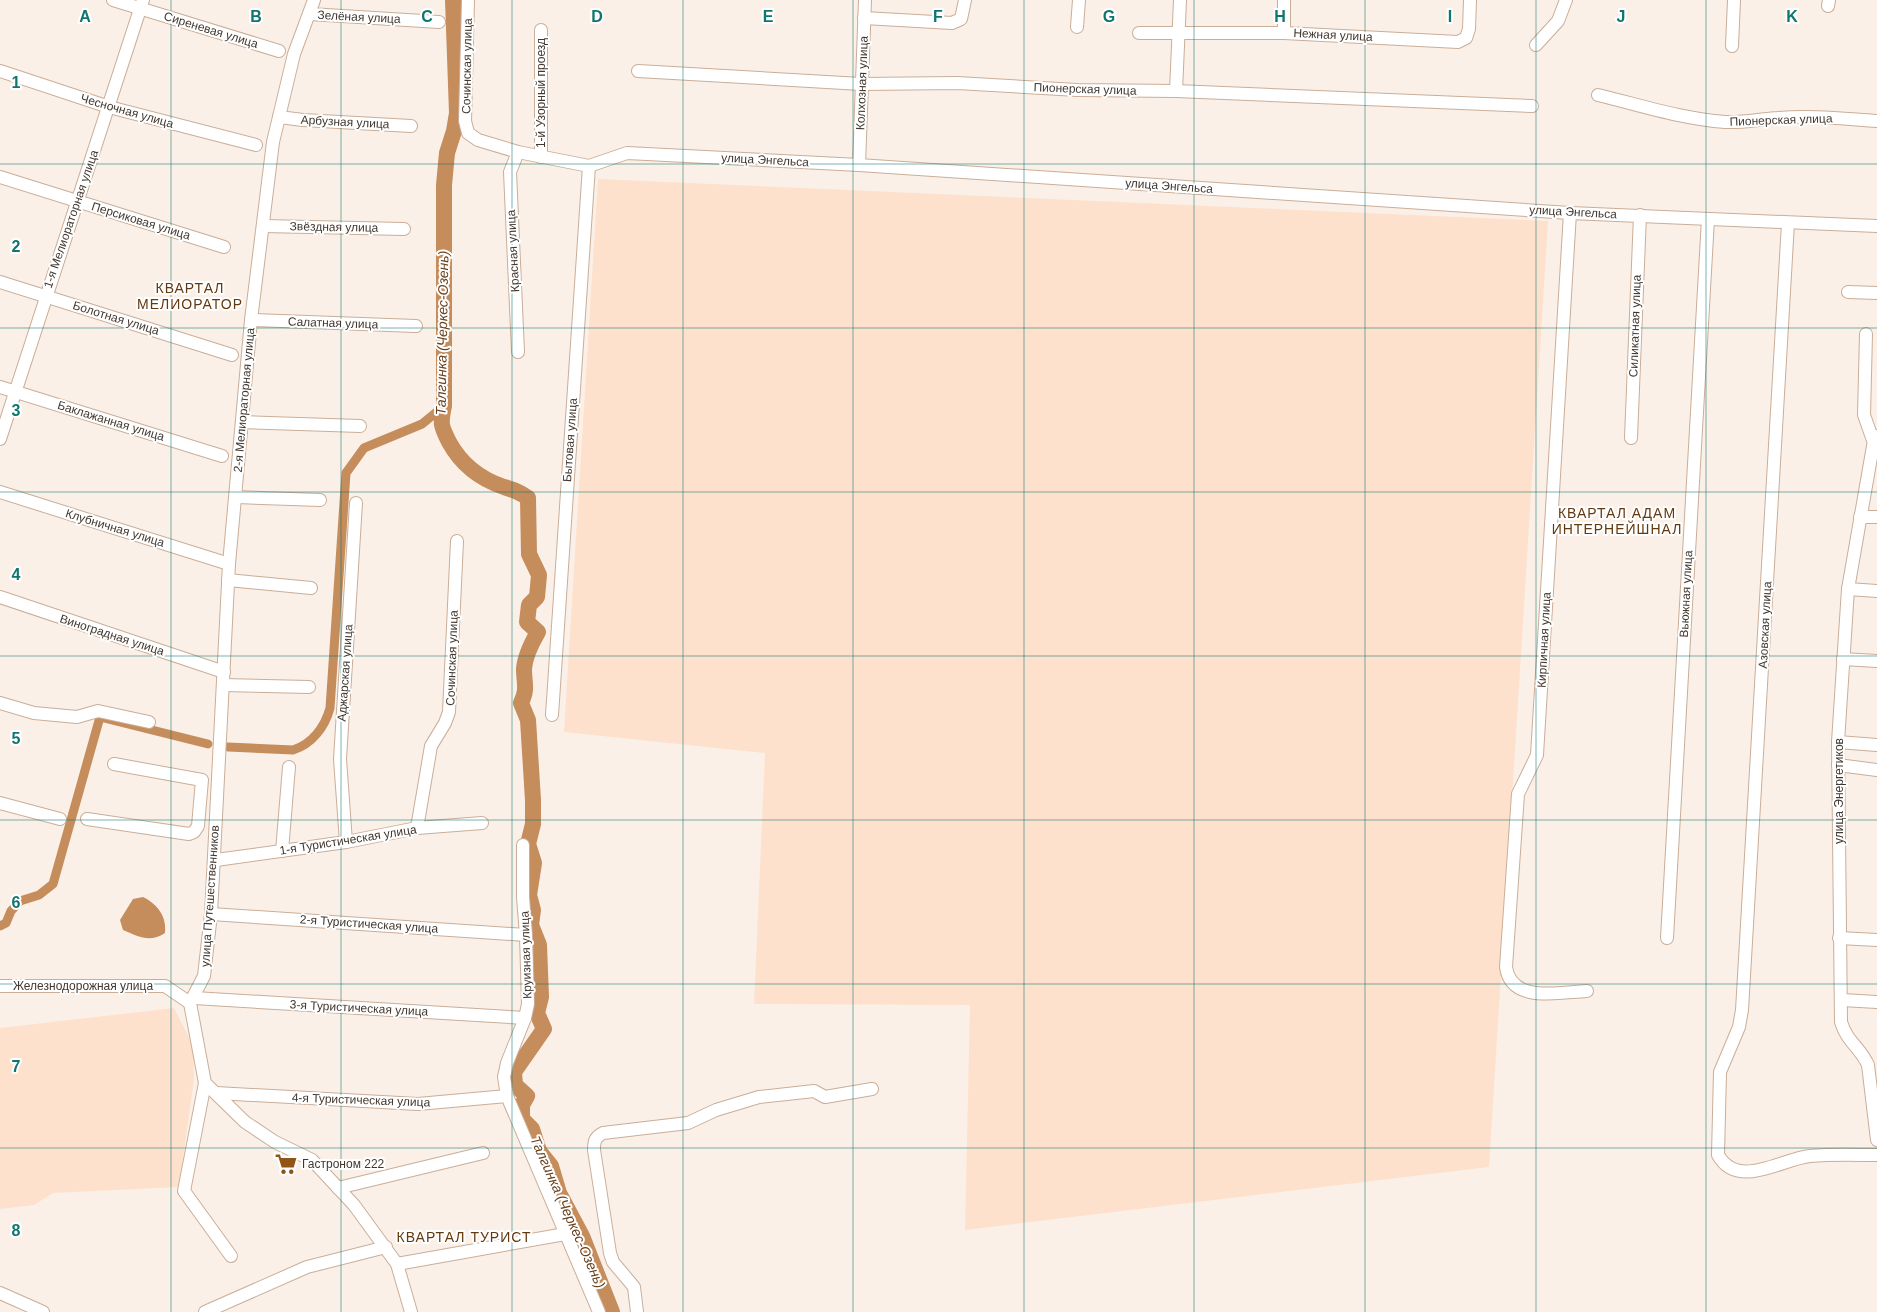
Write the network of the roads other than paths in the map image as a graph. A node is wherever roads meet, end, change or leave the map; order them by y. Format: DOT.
graph roads {
  1 [pos="113,0"];
  2 [pos="314,0"];
  3 [pos="468,0"];
  4 [pos="865,0"];
  5 [pos="965,0"];
  6 [pos="1079,0"];
  7 [pos="1180,0"];
  8 [pos="1284,0"];
  9 [pos="1470,0"];
  10 [pos="1566,0"];
  11 [pos="1734,0"];
  12 [pos="141,4"];
  13 [pos="310,14"];
  14 [pos="864,18"];
  15 [pos="439,22"];
  16 [pos="1077,28"];
  17 [pos="541,30"];
  18 [pos="1139,33"];
  19 [pos="1284,33"];
  20 [pos="1178,34"];
  21 [pos="1536,45"];
  22 [pos="1732,46"];
  23 [pos="279,51"];
  24 [pos="638,70"];
  25 [pos="0,71"];
  26 [pos="861,84"];
  27 [pos="1176,91"];
  28 [pos="1598,95"];
  29 [pos="1532,106"];
  30 [pos="109,108"];
  31 [pos="280,117"];
  32 [pos="1877,121"];
  33 [pos="411,126"];
  34 [pos="468,133"];
  35 [pos="256,145"];
  36 [pos="518,152"];
  37 [pos="541,157"];
  38 [pos="859,165"];
  39 [pos="589,166"];
  40 [pos="0,177"];
  41 [pos="78,202"];
  42 [pos="1570,213"];
  43 [pos="1640,215"];
  44 [pos="1708,219"];
  45 [pos="1788,223"];
  46 [pos="263,226"];
  47 [pos="1877,226"];
  48 [pos="404,229"];
  49 [pos="224,247"];
  50 [pos="0,282"];
  51 [pos="1848,292"];
  52 [pos="1877,294"];
  53 [pos="45,296"];
  54 [pos="250,320"];
  55 [pos="416,326"];
  56 [pos="1866,334"];
  57 [pos="518,352"];
  58 [pos="232,355"];
  59 [pos="0,387"];
  60 [pos="14,391"];
  61 [pos="242,422"];
  62 [pos="360,426"];
  63 [pos="1631,438"];
  64 [pos="0,439"];
  65 [pos="1876,443"];
  66 [pos="222,456"];
  67 [pos="0,492"];
  68 [pos="236,497"];
  69 [pos="320,500"];
  70 [pos="356,503"];
  71 [pos="1860,517"];
  72 [pos="1877,518"];
  73 [pos="457,541"];
  74 [pos="229,564"];
  75 [pos="228,580"];
  76 [pos="311,588"];
  77 [pos="1848,590"];
  78 [pos="1877,591"];
  79 [pos="0,597"];
  80 [pos="1843,658"];
  81 [pos="1877,660"];
  82 [pos="224,672"];
  83 [pos="223,685"];
  84 [pos="309,687"];
  85 [pos="0,703"];
  86 [pos="552,715"];
  87 [pos="149,722"];
  88 [pos="1838,742"];
  89 [pos="1877,745"];
  90 [pos="218,748"];
  91 [pos="114,764"];
  92 [pos="1838,765"];
  93 [pos="289,767"];
  94 [pos="1877,770"];
  95 [pos="202,780"];
  96 [pos="217,782"];
  97 [pos="0,803"];
  98 [pos="60,819"];
  99 [pos="87,819"];
  100 [pos="482,823"];
  101 [pos="417,828"];
  102 [pos="346,842"];
  103 [pos="523,844"];
  104 [pos="282,850"];
  105 [pos="216,860"];
  106 [pos="211,914"];
  107 [pos="526,935"];
  108 [pos="1667,938"];
  109 [pos="1839,938"];
  110 [pos="1877,940"];
  111 [pos="0,986"];
  112 [pos="1587,991"];
  113 [pos="192,1000"];
  114 [pos="1842,1000"];
  115 [pos="1877,1002"];
  116 [pos="525,1018"];
  117 [pos="1872,1066"];
  118 [pos="206,1083"];
  119 [pos="872,1088"];
  120 [pos="216,1093"];
  121 [pos="507,1096"];
  122 [pos="1877,1140"];
  123 [pos="482,1153"];
  124 [pos="1877,1155"];
  125 [pos="338,1188"];
  126 [pos="565,1234"];
  127 [pos="386,1247"];
  128 [pos="231,1256"];
  129 [pos="397,1264"];
  130 [pos="0,1293"];
  131 [pos="43,1312"];
  132 [pos="205,1312"];
  133 [pos="410,1312"];
  134 [pos="599,1312"];
  135 [pos="637,1312"];
  1 -- 12 [label="street, Сиреневая улица"];
  2 -- 13 [label="street, 2-я Мелиораторная улица"];
  3 -- 34 [label="street, Сочинская улица"];
  4 -- 14 [label="street, Колхозная улица"];
  5 -- 14 [label="street"];
  6 -- 16 [label="street"];
  7 -- 20 [label="street"];
  8 -- 19 [label="street"];
  9 -- 19 [label="street, Нежная улица"];
  10 -- 21 [label="street"];
  11 -- 22 [label="street"];
  12 -- 23 [label="street, Сиреневая улица"];
  12 -- 30 [label="street, 1-я Мелиораторная улица"];
  13 -- 15 [label="street, Зелёная улица"];
  13 -- 31 [label="street, 2-я Мелиораторная улица"];
  14 -- 26 [label="street, Колхозная улица"];
  17 -- 37 [label="street, 1-й Узорный проезд"];
  18 -- 20 [label="street, Нежная улица"];
  19 -- 20 [label="street, Нежная улица"];
  20 -- 27 [label="street"];
  24 -- 26 [label="street, Пионерская улица"];
  25 -- 30 [label="street, Чесночная улица"];
  26 -- 27 [label="street, Пионерская улица"];
  26 -- 38 [label="street, Колхозная улица"];
  27 -- 29 [label="street, Пионерская улица"];
  28 -- 32 [label="street, Пионерская улица"];
  30 -- 35 [label="street, Чесночная улица"];
  30 -- 41 [label="street, 1-я Мелиораторная улица"];
  31 -- 33 [label="street, Арбузная улица"];
  31 -- 46 [label="street, 2-я Мелиораторная улица"];
  34 -- 36 [label="street, улица Энгельса"];
  36 -- 37 [label="street, улица Энгельса"];
  36 -- 57 [label="street, Красная улица"];
  37 -- 39 [label="street, улица Энгельса"];
  38 -- 39 [label="street, улица Энгельса"];
  38 -- 42 [label="street, улица Энгельса"];
  39 -- 86 [label="street, Бытовая улица"];
  40 -- 41 [label="street, Персиковая улица"];
  41 -- 49 [label="street, Персиковая улица"];
  41 -- 53 [label="street, 1-я Мелиораторная улица"];
  42 -- 43 [label="street, улица Энгельса"];
  42 -- 112 [label="street, Кирпичная улица"];
  43 -- 44 [label="street, улица Энгельса"];
  43 -- 63 [label="street, Силикатная улица"];
  44 -- 45 [label="street, улица Энгельса"];
  44 -- 108 [label="street, Вьюжная улица"];
  45 -- 47 [label="street, улица Энгельса"];
  45 -- 124 [label="street, Азовская улица"];
  46 -- 48 [label="street, Звёздная улица"];
  46 -- 54 [label="street, 2-я Мелиораторная улица"];
  50 -- 53 [label="street, Болотная улица"];
  51 -- 52 [label="street"];
  53 -- 58 [label="street, Болотная улица"];
  53 -- 60 [label="street, 1-я Мелиораторная улица"];
  54 -- 55 [label="street, Салатная улица"];
  54 -- 61 [label="street, 2-я Мелиораторная улица"];
  56 -- 65 [label="street"];
  59 -- 60 [label="street, Баклажанная улица"];
  60 -- 64 [label="street, 1-я Мелиораторная улица"];
  60 -- 66 [label="street, Баклажанная улица"];
  61 -- 62 [label="street"];
  61 -- 68 [label="street, 2-я Мелиораторная улица"];
  65 -- 71 [label="street, улица Энергетиков"];
  67 -- 74 [label="street, Клубничная улица"];
  68 -- 69 [label="street"];
  68 -- 74 [label="street, 2-я Мелиораторная улица"];
  70 -- 102 [label="street, Аджарская улица"];
  71 -- 72 [label="street"];
  71 -- 77 [label="street, улица Энергетиков"];
  73 -- 101 [label="street, Сочинская улица"];
  74 -- 75 [label="street, 2-я Мелиораторная улица"];
  75 -- 76 [label="street"];
  75 -- 82 [label="street, 2-я Мелиораторная улица"];
  77 -- 78 [label="street"];
  77 -- 80 [label="street, улица Энергетиков"];
  79 -- 82 [label="street, Виноградная улица"];
  80 -- 81 [label="street"];
  80 -- 88 [label="street, улица Энергетиков"];
  82 -- 83 [label="street, 2-я Мелиораторная улица"];
  83 -- 84 [label="street"];
  83 -- 90 [label="street, 2-я Мелиораторная улица"];
  85 -- 87 [label="street"];
  88 -- 89 [label="street"];
  88 -- 92 [label="street, улица Энергетиков"];
  90 -- 96 [label="street, улица Путешественников"];
  91 -- 95 [label="street"];
  92 -- 94 [label="street"];
  92 -- 109 [label="street, улица Энергетиков"];
  93 -- 104 [label="street"];
  95 -- 96 [label="street"];
  95 -- 99 [label="street"];
  96 -- 105 [label="street, улица Путешественников"];
  97 -- 98 [label="street"];
  100 -- 101 [label="street, 1-я Туристическая улица"];
  101 -- 102 [label="street, 1-я Туристическая улица"];
  102 -- 104 [label="street, 1-я Туристическая улица"];
  103 -- 107 [label="street, Круизная улица"];
  104 -- 105 [label="street, 1-я Туристическая улица"];
  105 -- 106 [label="street, улица Путешественников"];
  106 -- 107 [label="street, 2-я Туристическая улица"];
  106 -- 113 [label="street, улица Путешественников"];
  107 -- 116 [label="street, Круизная улица"];
  109 -- 110 [label="street"];
  109 -- 114 [label="street, улица Энергетиков"];
  111 -- 113 [label="street, Железнодорожная улица"];
  113 -- 116 [label="street, 3-я Туристическая улица"];
  113 -- 118 [label="street"];
  114 -- 115 [label="street"];
  114 -- 117 [label="street, улица Энергетиков"];
  116 -- 121 [label="street, Круизная улица"];
  117 -- 122 [label="street, улица Энергетиков"];
  118 -- 120 [label="street"];
  118 -- 128 [label="street"];
  119 -- 135 [label="street"];
  120 -- 121 [label="street, 4-я Туристическая улица"];
  120 -- 125 [label="street"];
  121 -- 126 [label="street, Круизная улица"];
  123 -- 125 [label="street"];
  125 -- 127 [label="street"];
  126 -- 129 [label="street"];
  126 -- 134 [label="street, Круизная улица"];
  127 -- 129 [label="street"];
  127 -- 132 [label="street"];
  129 -- 133 [label="street"];
  130 -- 131 [label="street"];
}
